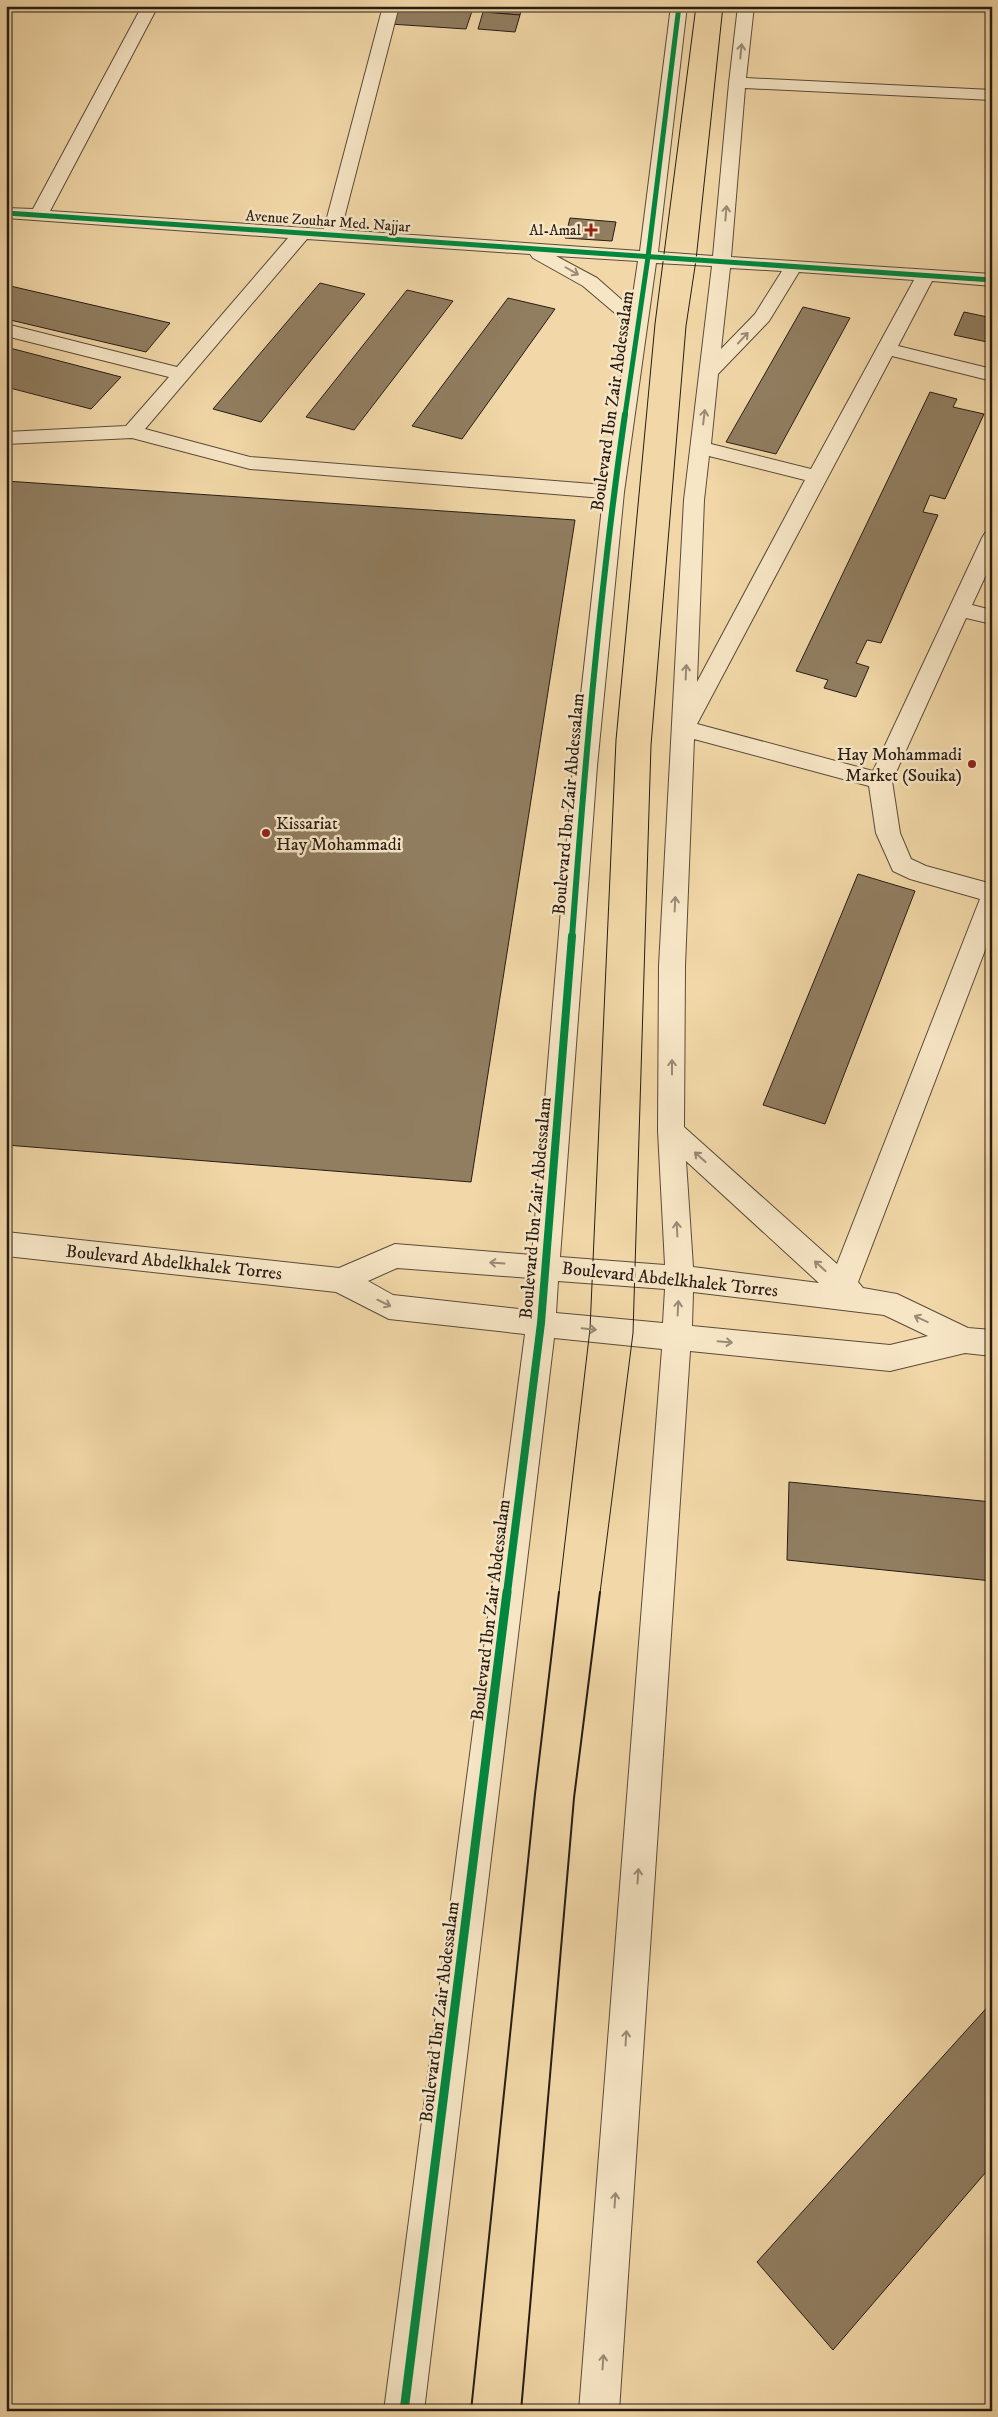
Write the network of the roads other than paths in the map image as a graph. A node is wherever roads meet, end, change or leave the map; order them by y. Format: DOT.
graph roads {
  1 [pos="150,6"];
  2 [pos="390,6"];
  3 [pos="680,6"];
  4 [pos="746,6"];
  5 [pos="737,83"];
  6 [pos="992,95"];
  7 [pos="6,213"];
  8 [pos="39,215"];
  9 [pos="302,233"];
  10 [pos="331,235"];
  11 [pos="529,249"];
  12 [pos="648,257"];
  13 [pos="722,261"];
  14 [pos="794,266"];
  15 [pos="926,276"];
  16 [pos="992,280"];
  17 [pos="638,323"];
  18 [pos="6,330"];
  19 [pos="886,349"];
  20 [pos="709,373"];
  21 [pos="182,374"];
  22 [pos="992,375"];
  23 [pos="132,432"];
  24 [pos="6,438"];
  25 [pos="700,448"];
  26 [pos="817,477"];
  27 [pos="614,492"];
  28 [pos="992,538"];
  29 [pos="959,609"];
  30 [pos="992,617"];
  31 [pos="683,728"];
  32 [pos="880,781"];
  33 [pos="992,893"];
  34 [pos="992,899"];
  35 [pos="671,1131"];
  36 [pos="6,1244"];
  37 [pos="546,1267"];
  38 [pos="680,1278"];
  39 [pos="341,1280"];
  40 [pos="849,1292"];
  41 [pos="541,1323"];
  42 [pos="677,1337"];
  43 [pos="978,1342"];
  44 [pos="404,2411"];
  45 [pos="599,2411"];
  1 -- 8 [label="street"];
  2 -- 10 [label="street"];
  3 -- 12 [label="street, Boulevard Ibn Zair Abdessalam"];
  5 -- 4 [label="street, one-way"];
  5 -- 6 [label="street"];
  13 -- 5 [label="street, one-way"];
  7 -- 8 [label="street, Avenue Zouhar Med. Najjar"];
  8 -- 9 [label="street, Avenue Zouhar Med. Najjar"];
  9 -- 10 [label="street, Avenue Zouhar Med. Najjar"];
  9 -- 21 [label="street"];
  10 -- 11 [label="street, Avenue Zouhar Med. Najjar"];
  11 -- 12 [label="street, Avenue Zouhar Med. Najjar"];
  11 -- 17 [label="street, one-way"];
  12 -- 13 [label="street, Avenue Zouhar Med. Najjar"];
  12 -- 17 [label="street, Boulevard Ibn Zair Abdessalam"];
  13 -- 14 [label="street, Avenue Zouhar Med. Najjar"];
  13 -- 20 [label="street"];
  14 -- 15 [label="street, Avenue Zouhar Med. Najjar"];
  20 -- 14 [label="street, one-way"];
  15 -- 16 [label="street, Avenue Zouhar Med. Najjar"];
  15 -- 19 [label="street"];
  17 -- 27 [label="street, Boulevard Ibn Zair Abdessalam"];
  18 -- 21 [label="street"];
  19 -- 22 [label="street"];
  19 -- 26 [label="street"];
  25 -- 20 [label="street, one-way"];
  21 -- 23 [label="street"];
  23 -- 24 [label="street"];
  23 -- 27 [label="street"];
  25 -- 26 [label="street"];
  31 -- 25 [label="street, one-way"];
  26 -- 31 [label="street"];
  27 -- 37 [label="street, Boulevard Ibn Zair Abdessalam"];
  28 -- 29 [label="street"];
  29 -- 30 [label="street"];
  29 -- 32 [label="street"];
  31 -- 32 [label="street"];
  35 -- 31 [label="street, one-way"];
  32 -- 33 [label="street"];
  34 -- 40 [label="street"];
  38 -- 35 [label="street, one-way"];
  40 -- 35 [label="street, one-way"];
  36 -- 39 [label="street, Boulevard Abdelkhalek Torres"];
  37 -- 38 [label="street, Boulevard Abdelkhalek Torres"];
  37 -- 39 [label="street, Boulevard Abdelkhalek Torres, one-way"];
  37 -- 41 [label="street, Boulevard Ibn Zair Abdessalam"];
  38 -- 40 [label="street, Boulevard Abdelkhalek Torres"];
  42 -- 38 [label="street, one-way"];
  39 -- 41 [label="street, Boulevard Abdelkhalek Torres, one-way"];
  43 -- 40 [label="street, Boulevard Abdelkhalek Torres, one-way"];
  41 -- 42 [label="street, Boulevard Abdelkhalek Torres, one-way"];
  41 -- 44 [label="street, Boulevard Ibn Zair Abdessalam"];
  42 -- 43 [label="street, Boulevard Abdelkhalek Torres, one-way"];
  45 -- 42 [label="street, one-way"];
}
